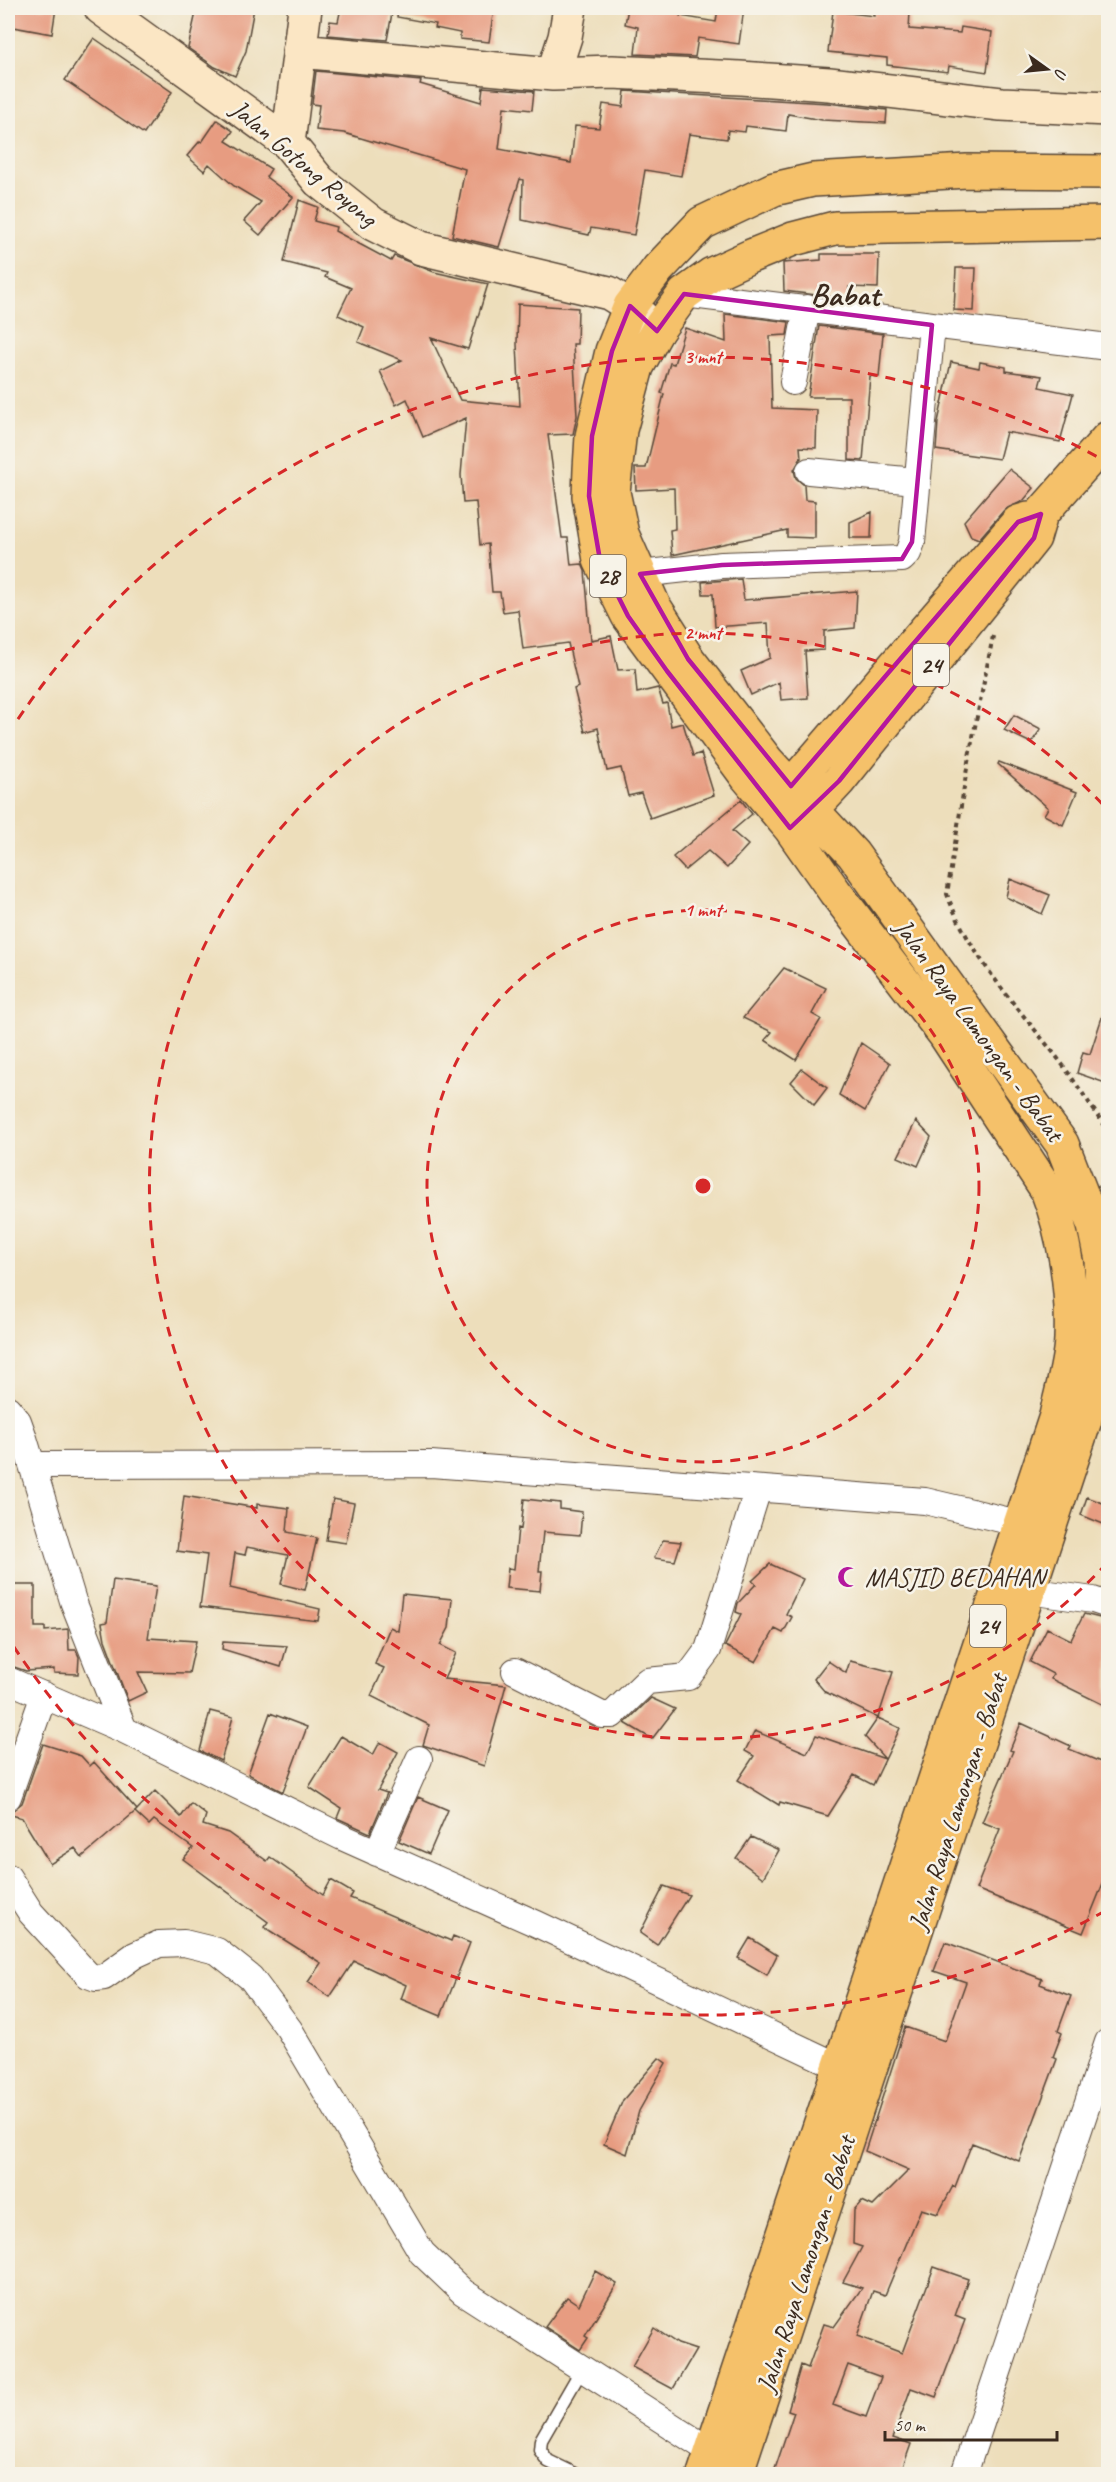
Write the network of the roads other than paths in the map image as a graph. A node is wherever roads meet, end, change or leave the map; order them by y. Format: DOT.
graph roads {
  1 [pos="101,8"];
  2 [pos="305,8"];
  3 [pos="570,8"];
  4 [pos="299,51"];
  5 [pos="553,74"];
  6 [pos="1108,109"];
  7 [pos="288,143"];
  8 [pos="1108,172"];
  9 [pos="1108,223"];
  10 [pos="684,294"];
  11 [pos="630,306"];
  12 [pos="807,308"];
  13 [pos="932,325"];
  14 [pos="657,331"];
  15 [pos="1108,347"];
  16 [pos="793,382"];
  17 [pos="1108,438"];
  18 [pos="809,471"];
  19 [pos="916,481"];
  20 [pos="1041,514"];
  21 [pos="640,574"];
  22 [pos="780,794"];
  23 [pos="801,819"];
  24 [pos="1105,1263"];
  25 [pos="8,1409"];
  26 [pos="33,1465"];
  27 [pos="758,1489"];
  28 [pos="1022,1524"];
  29 [pos="1028,1592"];
  30 [pos="1108,1605"];
  31 [pos="515,1671"];
  32 [pos="8,1680"];
  33 [pos="44,1695"];
  34 [pos="124,1730"];
  35 [pos="419,1759"];
  36 [pos="8,1797"];
  37 [pos="377,1853"];
  38 [pos="8,1877"];
  39 [pos="1108,2042"];
  40 [pos="840,2067"];
  41 [pos="582,2369"];
  42 [pos="708,2463"];
  43 [pos="575,2475"];
  44 [pos="736,2475"];
  45 [pos="964,2475"];
  1 -- 7 [label="street, Jalan Gotong Royong"];
  2 -- 4 [label="street"];
  3 -- 5 [label="street"];
  4 -- 5 [label="street"];
  4 -- 7 [label="street"];
  5 -- 6 [label="street"];
  7 -- 11 [label="street, Jalan Gotong Royong"];
  8 -- 11 [label="highway, 28"];
  9 -- 10 [label="highway, 28"];
  10 -- 12 [label="street"];
  10 -- 14 [label="highway, 28"];
  11 -- 14 [label="street, Jalan Gotong Royong"];
  11 -- 22 [label="highway, 28"];
  12 -- 13 [label="street"];
  12 -- 16 [label="street"];
  13 -- 15 [label="street"];
  13 -- 19 [label="street"];
  14 -- 21 [label="highway, 28"];
  17 -- 20 [label="highway, 24"];
  18 -- 19 [label="street"];
  19 -- 21 [label="street"];
  20 -- 22 [label="highway, 24"];
  20 -- 23 [label="highway, 24"];
  21 -- 22 [label="highway, 28"];
  22 -- 23 [label="highway, 28"];
  23 -- 24 [label="highway, Jalan Raya Lamongan - Babat / 24"];
  23 -- 28 [label="highway, Jalan Raya Lamongan - Babat / 24"];
  24 -- 29 [label="highway, Jalan Raya Lamongan - Babat / 24"];
  25 -- 26 [label="street"];
  26 -- 27 [label="street"];
  26 -- 34 [label="street"];
  27 -- 28 [label="street"];
  27 -- 31 [label="street"];
  28 -- 40 [label="highway, Jalan Raya Lamongan - Babat / 24"];
  29 -- 30 [label="street"];
  29 -- 44 [label="highway, Jalan Raya Lamongan - Babat / 24"];
  32 -- 33 [label="street"];
  33 -- 34 [label="street"];
  33 -- 36 [label="street"];
  34 -- 37 [label="street"];
  35 -- 37 [label="street"];
  37 -- 40 [label="street"];
  38 -- 41 [label="street"];
  39 -- 45 [label="street"];
  40 -- 42 [label="highway, Jalan Raya Lamongan - Babat / 24"];
  41 -- 42 [label="street"];
  41 -- 43 [label="lane"];
}
